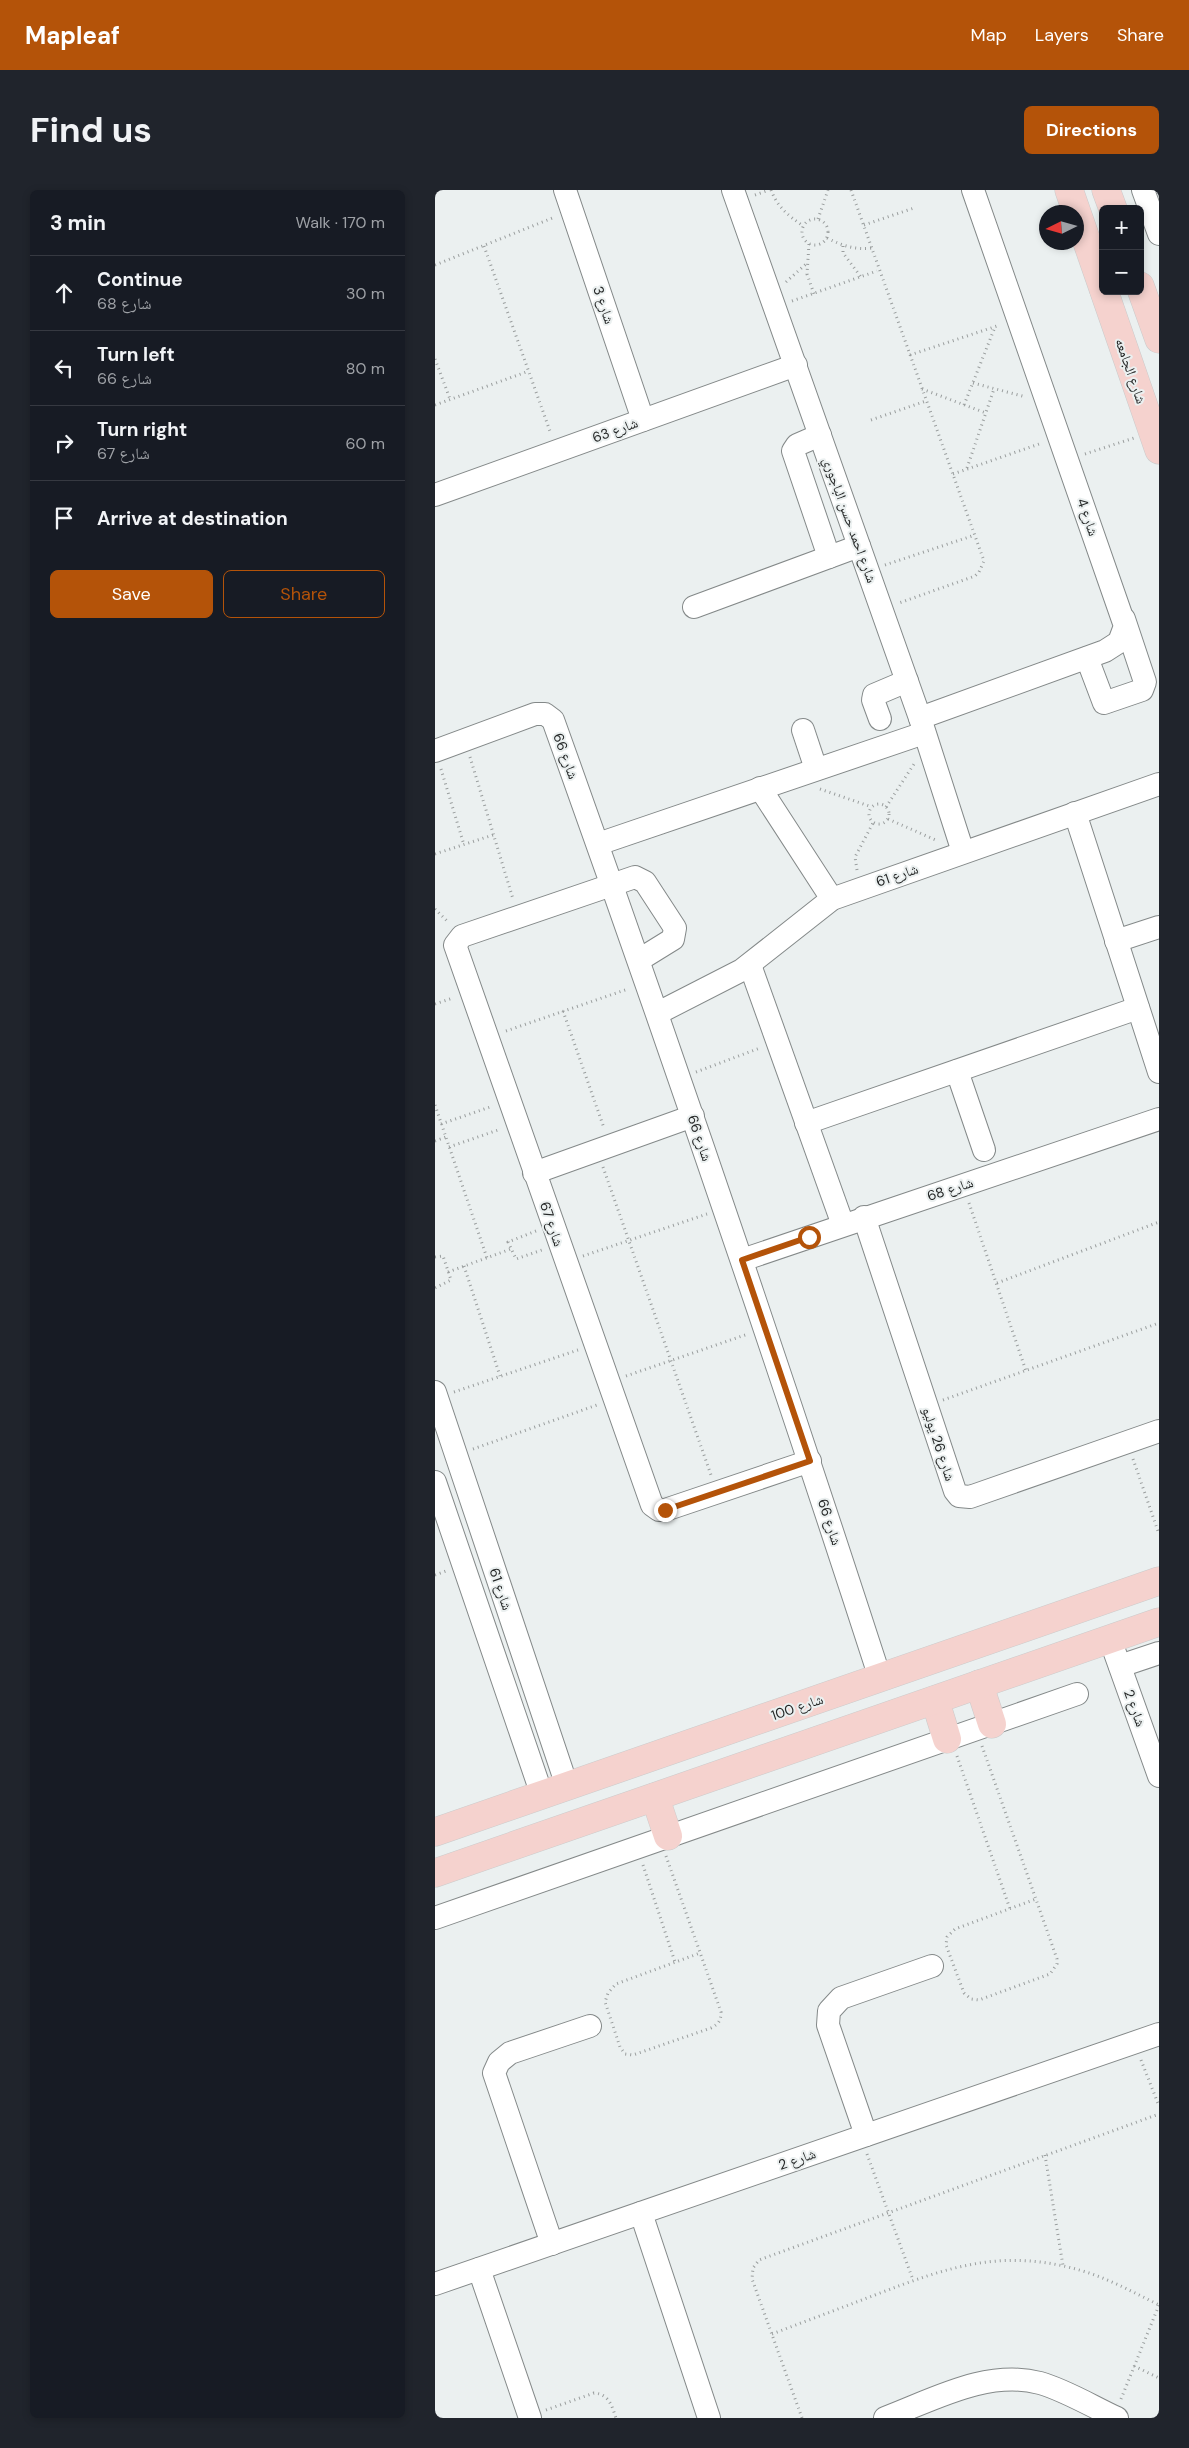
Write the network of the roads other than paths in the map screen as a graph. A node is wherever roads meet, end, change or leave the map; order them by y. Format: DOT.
graph roads {
  1 [pos="733,190"];
  2 [pos="973,190"];
  3 [pos="1069,190"];
  4 [pos="1106,190"];
  5 [pos="1143,190"];
  6 [pos="569,200"];
  7 [pos="1112,205"];
  8 [pos="1159,234"];
  9 [pos="1099,278"];
  10 [pos="1105,295"];
  11 [pos="1143,295"];
  12 [pos="1159,338"];
  13 [pos="795,365"];
  14 [pos="643,420"];
  15 [pos="820,435"];
  16 [pos="1156,441"];
  17 [pos="435,495"];
  18 [pos="859,546"];
  19 [pos="829,557"];
  20 [pos="694,606"];
  21 [pos="1123,618"];
  22 [pos="1087,658"];
  23 [pos="907,681"];
  24 [pos="880,719"];
  25 [pos="803,730"];
  26 [pos="924,731"];
  27 [pos="435,751"];
  28 [pos="817,769"];
  29 [pos="1159,784"];
  30 [pos="760,788"];
  31 [pos="1075,813"];
  32 [pos="598,844"];
  33 [pos="963,852"];
  34 [pos="612,885"];
  35 [pos="831,899"];
  36 [pos="1159,927"];
  37 [pos="1116,941"];
  38 [pos="639,960"];
  39 [pos="750,965"];
  40 [pos="1138,1008"];
  41 [pos="658,1013"];
  42 [pos="957,1071"];
  43 [pos="1159,1072"];
  44 [pos="693,1116"];
  45 [pos="1159,1119"];
  46 [pos="807,1123"];
  47 [pos="983,1150"];
  48 [pos="534,1173"];
  49 [pos="865,1217"];
  50 [pos="843,1225"];
  51 [pos="742,1260"];
  52 [pos="436,1395"];
  53 [pos="1159,1431"];
  54 [pos="810,1461"];
  55 [pos="435,1482"];
  56 [pos="1159,1581"];
  57 [pos="1159,1622"];
  58 [pos="1111,1639"];
  59 [pos="1159,1653"];
  60 [pos="1120,1666"];
  61 [pos="880,1678"];
  62 [pos="979,1684"];
  63 [pos="1077,1694"];
  64 [pos="935,1700"];
  65 [pos="984,1726"];
  66 [pos="721,1733"];
  67 [pos="949,1738"];
  68 [pos="734,1770"];
  69 [pos="1159,1776"];
  70 [pos="555,1791"];
  71 [pos="655,1797"];
  72 [pos="435,1832"];
  73 [pos="664,1838"];
  74 [pos="435,1873"];
  75 [pos="435,1918"];
  76 [pos="932,1966"];
  77 [pos="590,2026"];
  78 [pos="1159,2034"];
  79 [pos="863,2136"];
  80 [pos="641,2213"];
  81 [pos="552,2244"];
  82 [pos="479,2269"];
  83 [pos="435,2284"];
  84 [pos="529,2417"];
  85 [pos="1116,2417"];
  86 [pos="709,2418"];
  87 [pos="885,2418"];
  1 -- 13 [label="street, شارع احمد حسن الباجوري"];
  2 -- 21 [label="street, شارع 4"];
  3 -- 9 [label="main road, شارع الجامعه"];
  4 -- 7 [label="main road"];
  5 -- 8 [label="street"];
  6 -- 14 [label="street, شارع 3"];
  10 -- 16 [label="main road, شارع الجامعه"];
  11 -- 12 [label="main road"];
  13 -- 14 [label="street, شارع 63"];
  13 -- 15 [label="street, شارع احمد حسن الباجوري"];
  14 -- 17 [label="street, شارع 63"];
  15 -- 18 [label="street, شارع احمد حسن الباجوري"];
  15 -- 19 [label="street"];
  18 -- 19 [label="street"];
  18 -- 23 [label="street, شارع احمد حسن الباجوري"];
  19 -- 20 [label="street"];
  21 -- 22 [label="street, شارع 4"];
  21 -- 22 [label="street"];
  22 -- 26 [label="street, شارع 4"];
  23 -- 24 [label="street"];
  23 -- 26 [label="street, شارع احمد حسن الباجوري"];
  25 -- 28 [label="street"];
  26 -- 28 [label="street, شارع 4"];
  26 -- 33 [label="street, شارع احمد حسن الباجوري"];
  27 -- 32 [label="street, شارع 66"];
  28 -- 30 [label="street, شارع 4"];
  29 -- 31 [label="street, شارع 61"];
  30 -- 32 [label="street, شارع 4"];
  30 -- 35 [label="street"];
  31 -- 33 [label="street, شارع 61"];
  31 -- 37 [label="street"];
  32 -- 34 [label="street, شارع 66"];
  33 -- 35 [label="street, شارع 61"];
  34 -- 38 [label="street, شارع 66"];
  34 -- 38 [label="street, شارع 67"];
  34 -- 48 [label="street, شارع 67"];
  35 -- 39 [label="street, شارع 61"];
  36 -- 37 [label="street"];
  37 -- 40 [label="street"];
  38 -- 41 [label="street, شارع 66"];
  39 -- 41 [label="street, شارع 61"];
  39 -- 46 [label="street"];
  40 -- 42 [label="street"];
  40 -- 43 [label="street"];
  41 -- 44 [label="street, شارع 66"];
  42 -- 46 [label="street"];
  42 -- 47 [label="street"];
  44 -- 48 [label="street"];
  44 -- 51 [label="street, شارع 66"];
  45 -- 49 [label="street, شارع 68"];
  46 -- 50 [label="street"];
  48 -- 54 [label="street, شارع 67"];
  49 -- 50 [label="street, شارع 68"];
  49 -- 53 [label="street, شارع 26 يوليو"];
  50 -- 51 [label="street, شارع 68"];
  51 -- 54 [label="street, شارع 66"];
  52 -- 70 [label="street, شارع 61"];
  54 -- 61 [label="street, شارع 66"];
  55 -- 70 [label="street, شارع 61"];
  56 -- 61 [label="main road, شارع 100"];
  57 -- 58 [label="main road"];
  58 -- 60 [label="street, شارع 2"];
  58 -- 62 [label="main road"];
  59 -- 60 [label="street"];
  60 -- 69 [label="street, شارع 2"];
  61 -- 66 [label="main road, شارع 100"];
  62 -- 64 [label="main road"];
  62 -- 65 [label="main road"];
  63 -- 65 [label="street"];
  64 -- 67 [label="main road"];
  64 -- 68 [label="main road"];
  65 -- 67 [label="street"];
  66 -- 68 [label="main road"];
  66 -- 70 [label="main road, شارع 100"];
  67 -- 73 [label="street"];
  68 -- 71 [label="main road"];
  70 -- 72 [label="main road, شارع 100"];
  71 -- 73 [label="main road"];
  71 -- 74 [label="main road"];
  73 -- 75 [label="street"];
  76 -- 79 [label="street"];
  77 -- 81 [label="street"];
  78 -- 79 [label="street, شارع 2"];
  79 -- 80 [label="street, شارع 2"];
  80 -- 81 [label="street, شارع 2"];
  80 -- 86 [label="street"];
  81 -- 82 [label="street, شارع 2"];
  82 -- 83 [label="street, شارع 2"];
  82 -- 84 [label="street"];
  85 -- 87 [label="street"];
}
